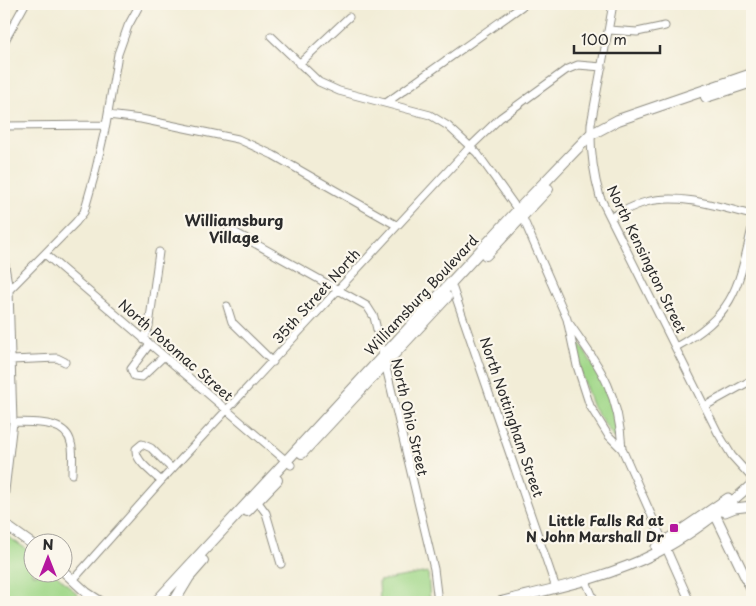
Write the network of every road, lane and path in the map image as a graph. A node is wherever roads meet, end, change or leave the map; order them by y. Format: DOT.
graph roads {
  1 [pos="24,4"];
  2 [pos="140,4"];
  3 [pos="525,4"];
  4 [pos="612,4"];
  5 [pos="349,17"];
  6 [pos="665,26"];
  7 [pos="609,30"];
  8 [pos="271,36"];
  9 [pos="4,42"];
  10 [pos="299,64"];
  11 [pos="602,68"];
  12 [pos="752,74"];
  13 [pos="752,82"];
  14 [pos="386,102"];
  15 [pos="108,115"];
  16 [pos="106,125"];
  17 [pos="4,126"];
  18 [pos="590,140"];
  19 [pos="471,146"];
  20 [pos="520,213"];
  21 [pos="752,215"];
  22 [pos="611,217"];
  23 [pos="396,225"];
  24 [pos="752,228"];
  25 [pos="228,229"];
  26 [pos="159,252"];
  27 [pos="45,254"];
  28 [pos="4,260"];
  29 [pos="453,286"];
  30 [pos="8,290"];
  31 [pos="338,290"];
  32 [pos="227,306"];
  33 [pos="566,319"];
  34 [pos="147,342"];
  35 [pos="676,347"];
  36 [pos="163,357"];
  37 [pos="11,360"];
  38 [pos="384,361"];
  39 [pos="65,362"];
  40 [pos="273,362"];
  41 [pos="752,380"];
  42 [pos="705,406"];
  43 [pos="228,411"];
  44 [pos="13,422"];
  45 [pos="622,449"];
  46 [pos="288,463"];
  47 [pos="172,469"];
  48 [pos="72,474"];
  49 [pos="752,479"];
  50 [pos="161,481"];
  51 [pos="4,498"];
  52 [pos="256,499"];
  53 [pos="752,506"];
  54 [pos="714,513"];
  55 [pos="4,524"];
  56 [pos="22,537"];
  57 [pos="664,544"];
  58 [pos="281,564"];
  59 [pos="585,579"];
  60 [pos="73,580"];
  61 [pos="556,588"];
  62 [pos="752,591"];
  63 [pos="87,593"];
  64 [pos="94,602"];
  65 [pos="101,602"];
  66 [pos="156,602"];
  67 [pos="174,602"];
  68 [pos="438,602"];
  69 [pos="499,602"];
  70 [pos="595,602"];
  71 [pos="690,602"];
  1 -- 9 [label="street"];
  2 -- 15 [label="street"];
  3 -- 14 [label="street"];
  4 -- 7 [label="street, North Kensington Street"];
  5 -- 10 [label="street"];
  6 -- 7 [label="street"];
  7 -- 11 [label="street, North Kensington Street"];
  8 -- 10 [label="street"];
  10 -- 14 [label="street"];
  11 -- 18 [label="street, North Kensington Street"];
  11 -- 19 [label="street, 35th Street North"];
  12 -- 18 [label="main road, Williamsburg Boulevard"];
  13 -- 18 [label="main road, Williamsburg Boulevard"];
  14 -- 19 [label="street"];
  15 -- 16 [label="street"];
  15 -- 23 [label="street"];
  16 -- 17 [label="street"];
  16 -- 27 [label="street"];
  18 -- 20 [label="main road, Williamsburg Boulevard"];
  18 -- 22 [label="street, North Kensington Street"];
  19 -- 20 [label="street"];
  19 -- 23 [label="street, 35th Street North"];
  20 -- 29 [label="main road, Williamsburg Boulevard"];
  20 -- 33 [label="street"];
  21 -- 22 [label="street"];
  22 -- 35 [label="street, North Kensington Street"];
  23 -- 31 [label="street, 35th Street North"];
  24 -- 35 [label="street"];
  25 -- 31 [label="street, North Ohio Street"];
  26 -- 34 [label="street"];
  27 -- 30 [label="street"];
  27 -- 34 [label="street, North Potomac Street"];
  28 -- 30 [label="street"];
  29 -- 38 [label="main road, Williamsburg Boulevard"];
  29 -- 61 [label="street, North Nottingham Street"];
  30 -- 37 [label="street"];
  31 -- 38 [label="street, North Ohio Street"];
  31 -- 40 [label="street, 35th Street North"];
  32 -- 40 [label="street"];
  33 -- 45 [label="street"];
  33 -- 45 [label="street"];
  34 -- 36 [label="street, North Potomac Street"];
  34 -- 36 [label="street"];
  35 -- 42 [label="street, North Kensington Street"];
  36 -- 43 [label="street, North Potomac Street"];
  37 -- 39 [label="street"];
  37 -- 44 [label="street"];
  38 -- 46 [label="main road, Williamsburg Boulevard"];
  38 -- 68 [label="street, North Ohio Street"];
  40 -- 43 [label="street, 35th Street North"];
  41 -- 42 [label="street"];
  42 -- 49 [label="street, North Kensington Street"];
  43 -- 46 [label="street, North Potomac Street"];
  43 -- 47 [label="street, 35th Street North"];
  44 -- 48 [label="street"];
  44 -- 51 [label="street"];
  45 -- 57 [label="street"];
  46 -- 52 [label="main road, Williamsburg Boulevard"];
  47 -- 50 [label="street, 35th Street North"];
  47 -- 50 [label="street"];
  49 -- 54 [label="street"];
  50 -- 60 [label="street, 35th Street North"];
  52 -- 58 [label="street"];
  52 -- 66 [label="main road, Williamsburg Boulevard"];
  52 -- 67 [label="main road, Williamsburg Boulevard"];
  53 -- 54 [label="street"];
  54 -- 57 [label="street"];
  54 -- 62 [label="street"];
  55 -- 56 [label="street"];
  57 -- 59 [label="street"];
  57 -- 71 [label="street"];
  59 -- 61 [label="street"];
  59 -- 70 [label="street"];
  60 -- 63 [label="street"];
  61 -- 69 [label="street"];
  63 -- 64 [label="street"];
  63 -- 65 [label="street"];
}
